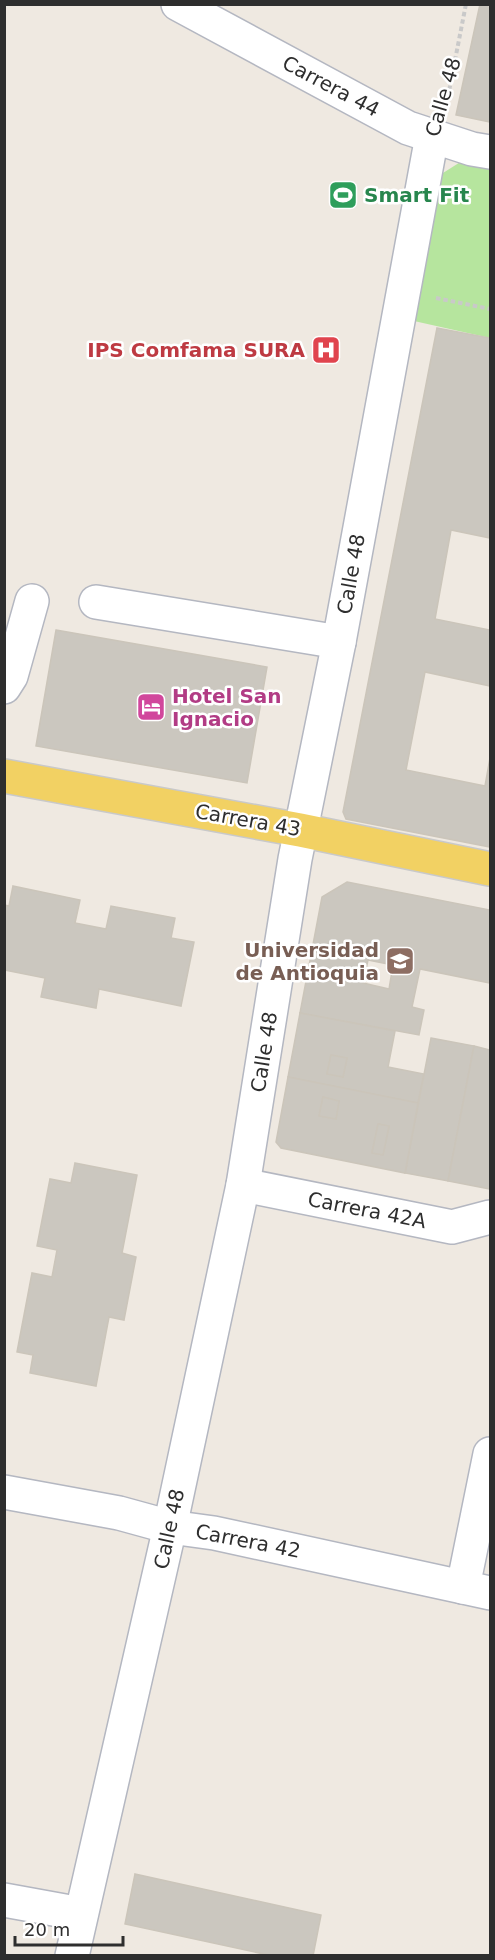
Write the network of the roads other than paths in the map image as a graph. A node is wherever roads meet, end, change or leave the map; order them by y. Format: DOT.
graph roads {
  1 [pos="178,4"];
  2 [pos="432,136"];
  3 [pos="490,152"];
  4 [pos="32,601"];
  5 [pos="96,602"];
  6 [pos="339,642"];
  7 [pos="4,687"];
  8 [pos="4,776"];
  9 [pos="300,830"];
  10 [pos="490,869"];
  11 [pos="243,1185"];
  12 [pos="490,1217"];
  13 [pos="490,1454"];
  14 [pos="4,1492"];
  15 [pos="170,1527"];
  16 [pos="477,1590"];
  17 [pos="4,1900"];
  18 [pos="81,1914"];
  19 [pos="72,1956"];
  1 -- 2 [label="street, Carrera 44"];
  2 -- 3 [label="street, Carrera 44"];
  2 -- 6 [label="street, Calle 48"];
  4 -- 7 [label="street"];
  5 -- 6 [label="street"];
  6 -- 9 [label="street, Calle 48"];
  8 -- 9 [label="main road, Carrera 43"];
  9 -- 10 [label="main road, Carrera 43"];
  9 -- 11 [label="street, Calle 48"];
  11 -- 12 [label="street, Carrera 42A"];
  11 -- 15 [label="street, Calle 48"];
  13 -- 16 [label="street"];
  14 -- 15 [label="street, Carrera 42"];
  15 -- 16 [label="street, Carrera 42"];
  15 -- 18 [label="street, Calle 48"];
  17 -- 18 [label="street"];
  18 -- 19 [label="street, Calle 48"];
}
